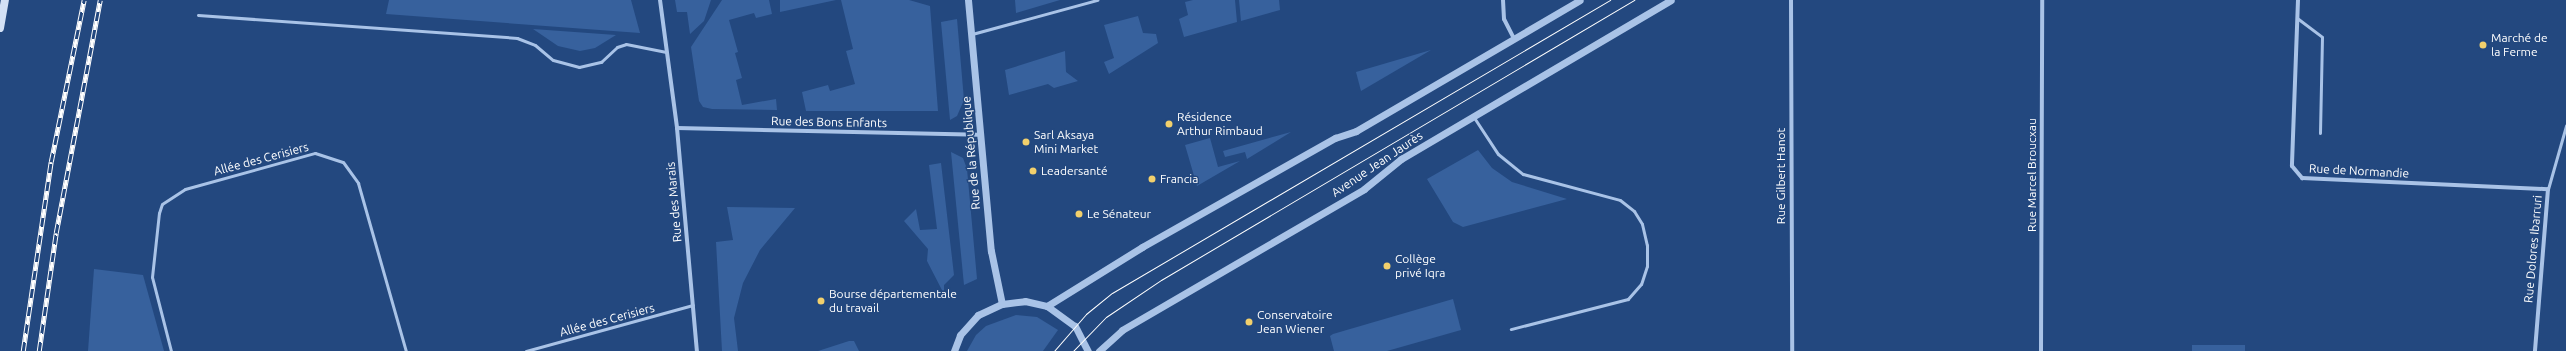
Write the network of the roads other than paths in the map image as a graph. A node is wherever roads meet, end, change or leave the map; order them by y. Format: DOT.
graph roads {
  1 [pos="5,0"];
  2 [pos="660,0"];
  3 [pos="968,0"];
  4 [pos="1097,0"];
  5 [pos="1503,0"];
  6 [pos="1580,0"];
  7 [pos="1671,0"];
  8 [pos="1791,0"];
  9 [pos="2042,0"];
  10 [pos="2298,0"];
  11 [pos="198,15"];
  12 [pos="2297,18"];
  13 [pos="0,28"];
  14 [pos="972,34"];
  15 [pos="1514,39"];
  16 [pos="666,52"];
  17 [pos="1473,116"];
  18 [pos="2566,126"];
  19 [pos="677,128"];
  20 [pos="2320,133"];
  21 [pos="979,135"];
  22 [pos="2548,189"];
  23 [pos="1002,304"];
  24 [pos="693,306"];
  25 [pos="1047,306"];
  26 [pos="1511,329"];
  27 [pos="171,351"];
  28 [pos="406,351"];
  29 [pos="526,351"];
  30 [pos="697,351"];
  31 [pos="954,351"];
  32 [pos="1088,351"];
  33 [pos="1099,351"];
  34 [pos="1792,351"];
  35 [pos="2041,351"];
  36 [pos="2535,351"];
  1 -- 13 [label="main road"];
  2 -- 16 [label="street"];
  3 -- 14 [label="street, Rue de la République"];
  4 -- 14 [label="lane"];
  5 -- 15 [label="street"];
  6 -- 15 [label="street"];
  7 -- 17 [label="street, Avenue Jean Jaurès"];
  8 -- 34 [label="street, Rue Gilbert Hanot"];
  9 -- 35 [label="street, Rue Marcel Broucxau"];
  10 -- 12 [label="street, Rue de Normandie"];
  11 -- 16 [label="lane"];
  12 -- 20 [label="lane"];
  12 -- 22 [label="street, Rue de Normandie"];
  14 -- 21 [label="street, Rue de la République"];
  15 -- 25 [label="street"];
  16 -- 19 [label="street, Rue des Marais"];
  17 -- 26 [label="lane"];
  17 -- 33 [label="street, Avenue Jean Jaurès"];
  18 -- 22 [label="lane, Rue Dolores Ibarruri"];
  19 -- 21 [label="street, Rue des Bons Enfants"];
  19 -- 24 [label="street, Rue des Marais"];
  21 -- 23 [label="street, Rue de la République"];
  22 -- 36 [label="street, Rue Dolores Ibarruri"];
  23 -- 25 [label="street"];
  23 -- 31 [label="street"];
  24 -- 29 [label="lane, Allée des Cerisiers"];
  24 -- 30 [label="street, Rue des Marais"];
  25 -- 32 [label="street"];
  27 -- 28 [label="lane, Allée des Cerisiers"];
}
